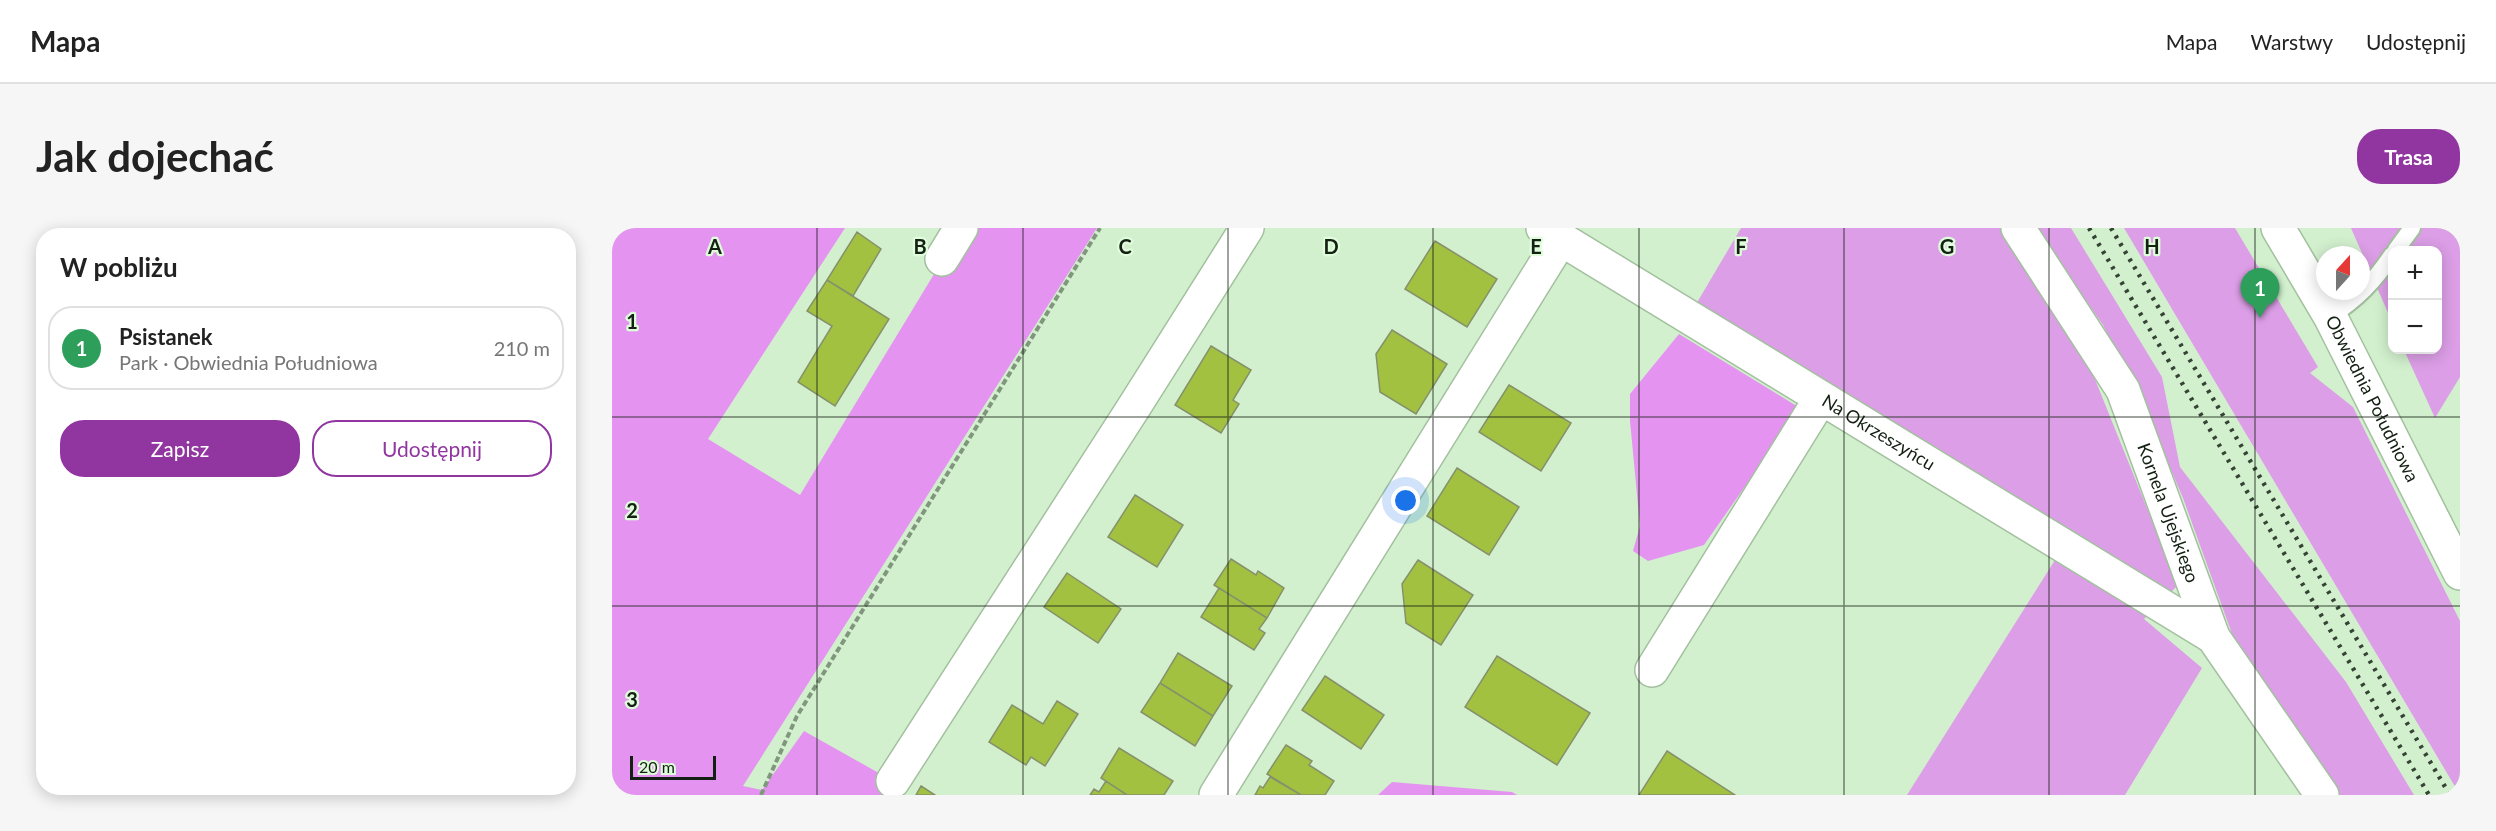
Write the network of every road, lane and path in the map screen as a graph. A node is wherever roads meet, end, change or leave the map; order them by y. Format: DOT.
graph roads {
  1 [pos="961,228"];
  2 [pos="1100,228"];
  3 [pos="1247,228"];
  4 [pos="2018,228"];
  5 [pos="2278,228"];
  6 [pos="2412,228"];
  7 [pos="1552,233"];
  8 [pos="2399,246"];
  9 [pos="942,259"];
  10 [pos="2388,260"];
  11 [pos="2330,316"];
  12 [pos="1821,398"];
  13 [pos="2460,573"];
  14 [pos="2213,637"];
  15 [pos="1652,670"];
  16 [pos="893,780"];
  17 [pos="761,795"];
  18 [pos="1216,795"];
  19 [pos="2322,795"];
  1 -- 9 [label="street"];
  2 -- 17 [label="path"];
  3 -- 16 [label="street"];
  4 -- 14 [label="street, Kornela Ujejskiego"];
  5 -- 11 [label="street, Obwiednia Południowa"];
  6 -- 8 [label="lane"];
  7 -- 12 [label="street, Na Okrzeszyńcu"];
  7 -- 18 [label="street"];
  10 -- 11 [label="lane"];
  11 -- 13 [label="street, Obwiednia Południowa"];
  12 -- 14 [label="street, Na Okrzeszyńcu"];
  12 -- 15 [label="street"];
  14 -- 19 [label="street, Kornela Ujejskiego"];
}
